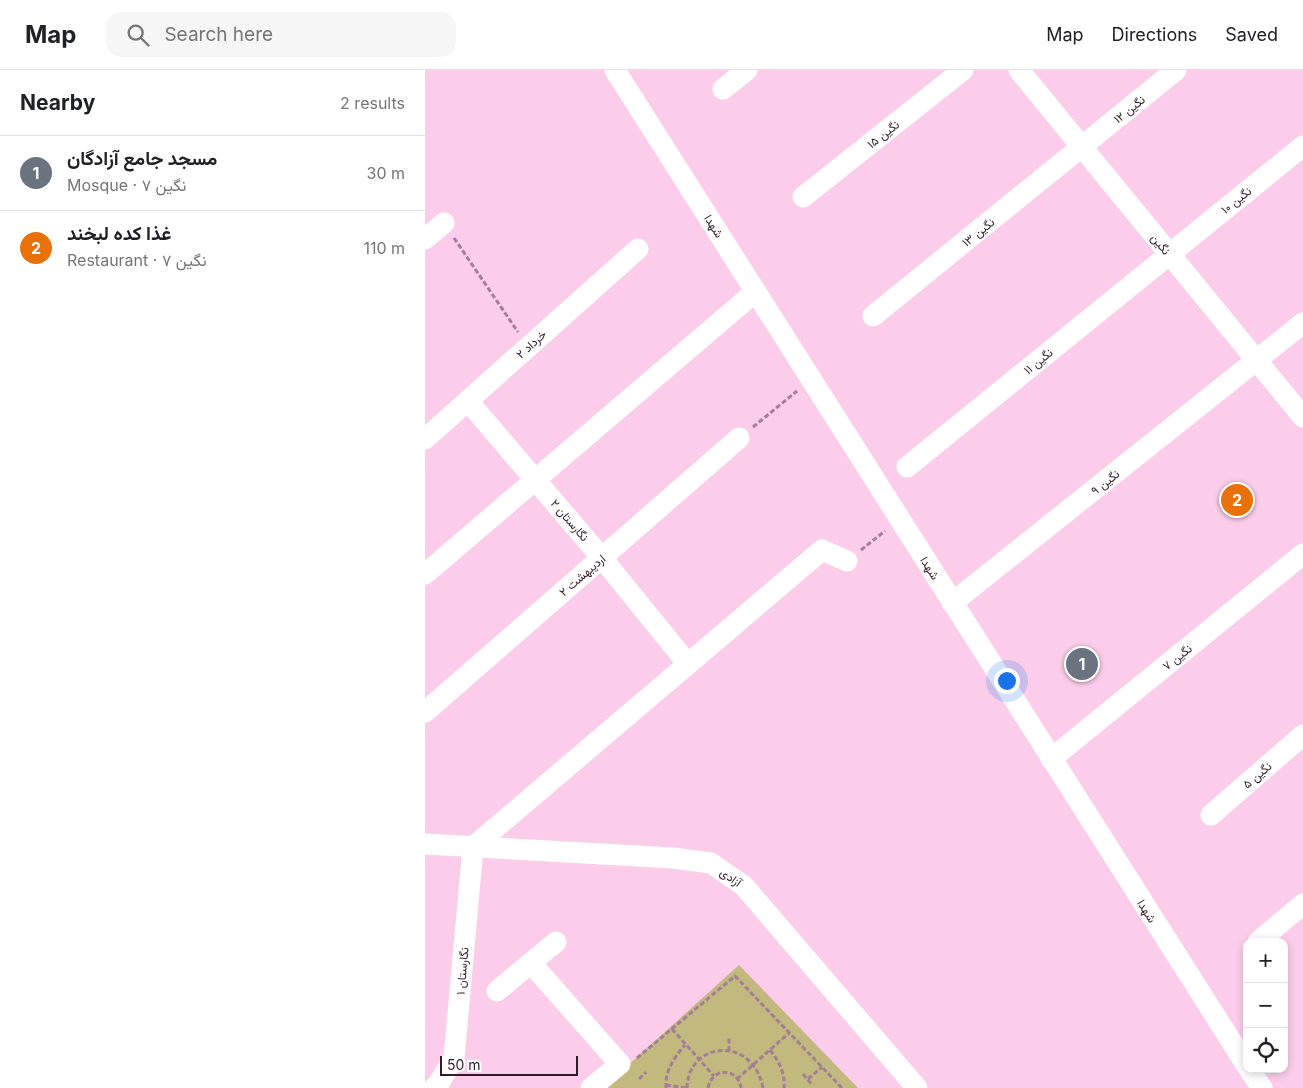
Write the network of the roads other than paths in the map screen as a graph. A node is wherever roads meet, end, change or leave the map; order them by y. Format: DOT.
graph roads {
  1 [pos="615,70"];
  2 [pos="747,70"];
  3 [pos="963,70"];
  4 [pos="1019,70"];
  5 [pos="1176,70"];
  6 [pos="723,90"];
  7 [pos="1303,146"];
  8 [pos="1082,147"];
  9 [pos="803,197"];
  10 [pos="444,223"];
  11 [pos="425,239"];
  12 [pos="637,249"];
  13 [pos="1169,254"];
  14 [pos="755,292"];
  15 [pos="873,316"];
  16 [pos="1303,323"];
  17 [pos="1257,360"];
  18 [pos="468,401"];
  19 [pos="1303,417"];
  20 [pos="739,438"];
  21 [pos="425,439"];
  22 [pos="907,467"];
  23 [pos="535,480"];
  24 [pos="1303,554"];
  25 [pos="602,558"];
  26 [pos="847,561"];
  27 [pos="425,574"];
  28 [pos="952,603"];
  29 [pos="689,664"];
  30 [pos="425,712"];
  31 [pos="1303,735"];
  32 [pos="1051,759"];
  33 [pos="1211,815"];
  34 [pos="425,844"];
  35 [pos="473,847"];
  36 [pos="1303,904"];
  37 [pos="1262,938"];
  38 [pos="556,942"];
  39 [pos="531,962"];
  40 [pos="497,991"];
  41 [pos="1243,1060"];
  42 [pos="1252,1073"];
  43 [pos="434,1088"];
  44 [pos="591,1088"];
  45 [pos="917,1088"];
  46 [pos="1262,1088"];
  1 -- 14 [label="street, شهدا"];
  2 -- 6 [label="street"];
  3 -- 9 [label="street, نگین ۱۵"];
  4 -- 8 [label="street, نگین"];
  5 -- 8 [label="street, نگین ۱۲"];
  7 -- 13 [label="street, نگین ۱۰"];
  8 -- 13 [label="street, نگین"];
  8 -- 15 [label="street, نگین ۱۳"];
  10 -- 11 [label="street"];
  12 -- 18 [label="street, خرداد ۲"];
  13 -- 17 [label="street, نگین"];
  13 -- 22 [label="street, نگین ۱۱"];
  14 -- 23 [label="street"];
  14 -- 28 [label="street, شهدا"];
  16 -- 17 [label="street, نگین ۹"];
  17 -- 19 [label="street, نگین"];
  17 -- 28 [label="street, نگین ۹"];
  18 -- 21 [label="street, خرداد ۲"];
  18 -- 23 [label="street, نگارستان ۲"];
  20 -- 25 [label="street, اردیبهشت ۲"];
  23 -- 25 [label="street, نگارستان ۲"];
  23 -- 27 [label="street"];
  24 -- 32 [label="street, نگین ۷"];
  25 -- 29 [label="street, نگارستان ۲"];
  25 -- 30 [label="street, اردیبهشت ۲"];
  26 -- 29 [label="street"];
  28 -- 32 [label="street, شهدا"];
  29 -- 35 [label="street"];
  31 -- 33 [label="street, نگین ۵"];
  32 -- 41 [label="street, شهدا"];
  34 -- 35 [label="street, آزادی"];
  35 -- 43 [label="street, نگارستان ۱"];
  35 -- 45 [label="street, آزادی"];
  36 -- 37 [label="street"];
  38 -- 39 [label="street"];
  39 -- 40 [label="street"];
  39 -- 44 [label="street"];
  42 -- 46 [label="street, شهدا"];
}
